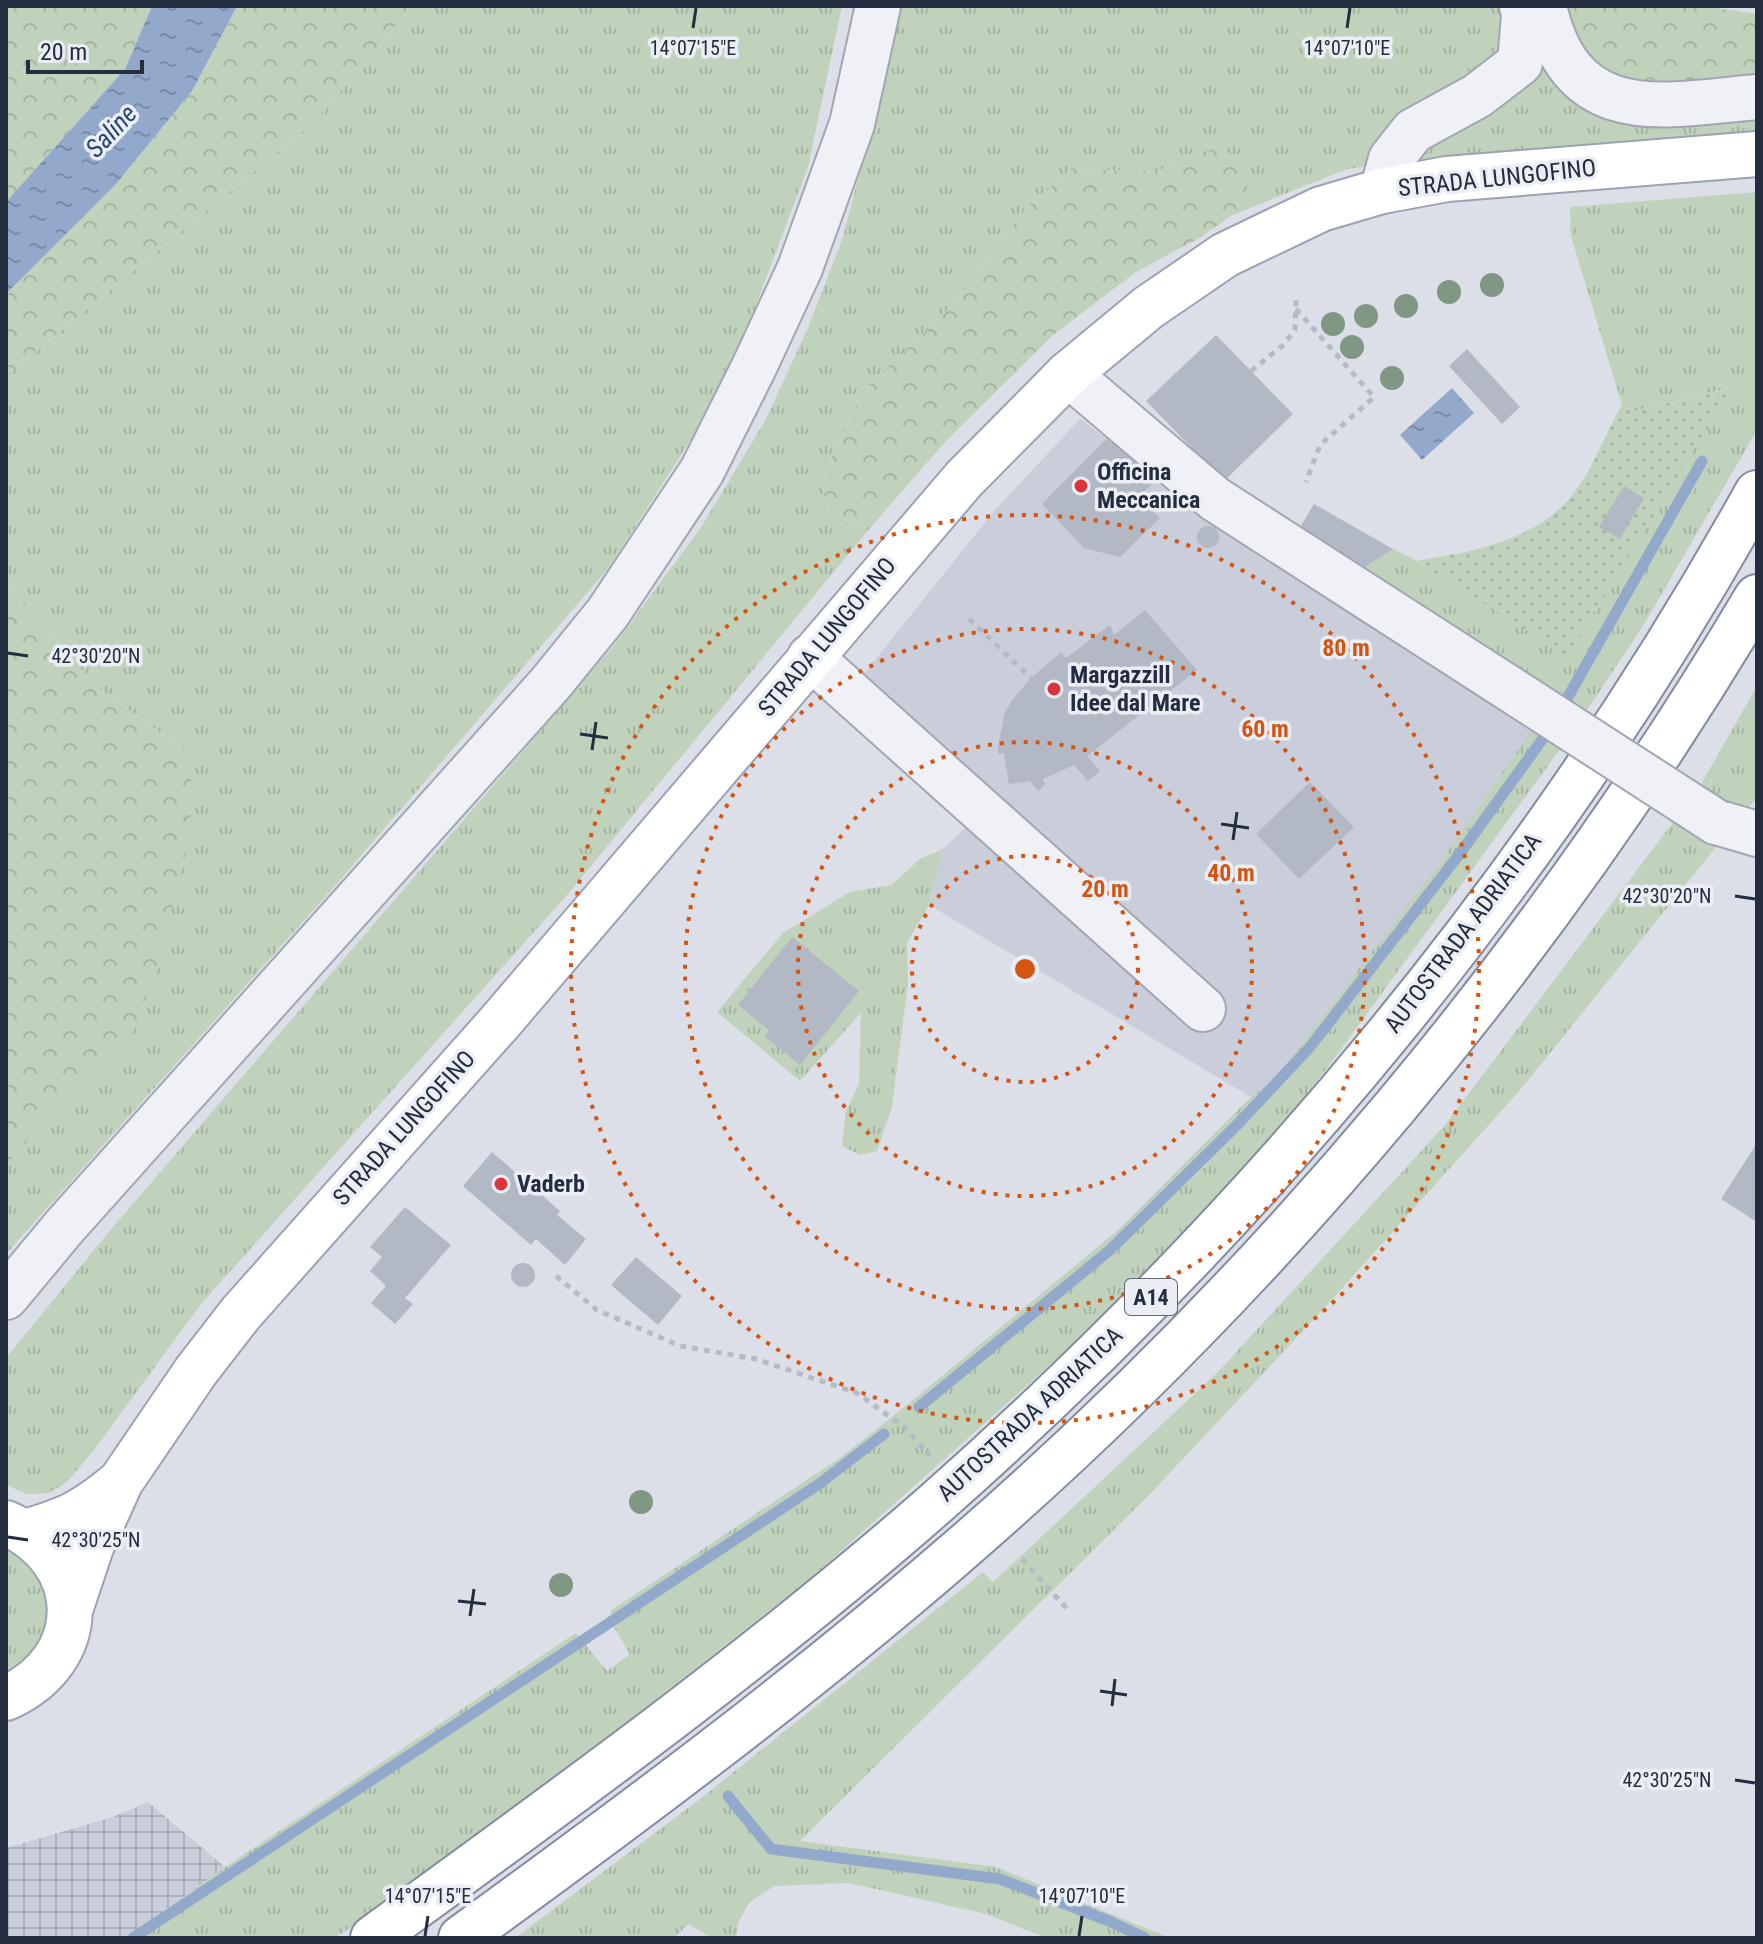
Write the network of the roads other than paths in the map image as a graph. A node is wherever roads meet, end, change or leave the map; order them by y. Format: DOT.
graph roads {
  1 [pos="878,6"];
  2 [pos="1522,6"];
  3 [pos="1544,6"];
  4 [pos="1757,97"];
  5 [pos="1757,154"];
  6 [pos="1382,191"];
  7 [pos="1068,374"];
  8 [pos="1757,493"];
  9 [pos="1757,597"];
  10 [pos="810,657"];
  11 [pos="1757,834"];
  12 [pos="1203,1009"];
  13 [pos="6,1297"];
  14 [pos="121,1481"];
  15 [pos="11,1525"];
  16 [pos="70,1610"];
  17 [pos="6,1698"];
  18 [pos="373,1938"];
  19 [pos="461,1938"];
  1 -- 13 [label="street"];
  2 -- 6 [label="street"];
  3 -- 4 [label="street"];
  5 -- 6 [label="main road, STRADA LUNGOFINO"];
  6 -- 7 [label="main road, STRADA LUNGOFINO"];
  7 -- 10 [label="main road, STRADA LUNGOFINO"];
  7 -- 11 [label="street, bridge"];
  8 -- 18 [label="main road, AUTOSTRADA ADRIATICA / A14"];
  9 -- 19 [label="main road, A14"];
  10 -- 12 [label="street"];
  10 -- 14 [label="main road, STRADA LUNGOFINO"];
  14 -- 15 [label="main road, STRADA LUNGOFINO"];
  14 -- 16 [label="main road, STRADA LUNGOFINO"];
  15 -- 16 [label="main road"];
  16 -- 17 [label="main road, STRADA LUNGOFINO"];
}
